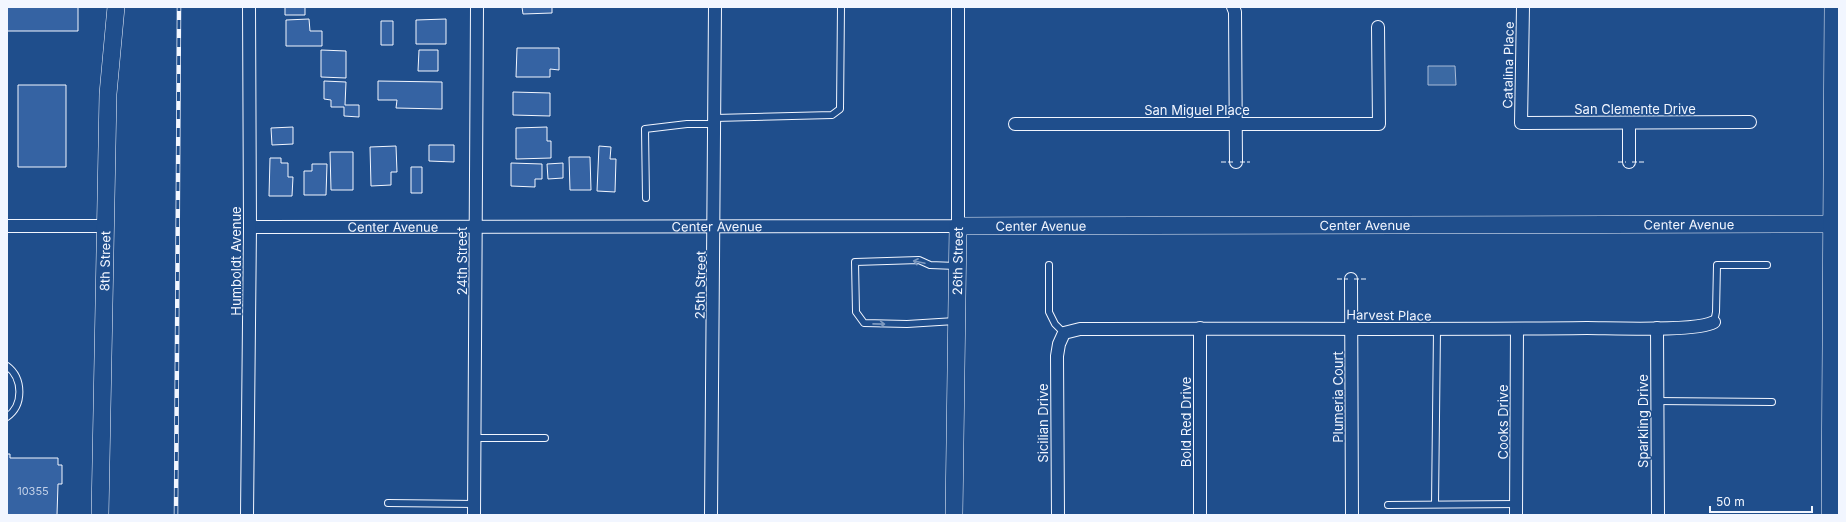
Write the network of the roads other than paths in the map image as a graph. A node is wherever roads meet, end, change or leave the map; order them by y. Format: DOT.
graph roads {
  1 [pos="116,7"];
  2 [pos="249,7"];
  3 [pos="477,7"];
  4 [pos="715,7"];
  5 [pos="841,7"];
  6 [pos="958,7"];
  7 [pos="1233,7"];
  8 [pos="1523,7"];
  9 [pos="1833,7"];
  10 [pos="1378,27"];
  11 [pos="715,121"];
  12 [pos="1750,122"];
  13 [pos="1521,123"];
  14 [pos="1629,123"];
  15 [pos="1015,124"];
  16 [pos="1237,124"];
  17 [pos="1236,162"];
  18 [pos="1630,162"];
  19 [pos="646,198"];
  20 [pos="1835,224"];
  21 [pos="7,226"];
  22 [pos="104,226"];
  23 [pos="476,226"];
  24 [pos="714,226"];
  25 [pos="958,226"];
  26 [pos="250,227"];
  27 [pos="1049,265"];
  28 [pos="1768,265"];
  29 [pos="957,266"];
  30 [pos="1351,280"];
  31 [pos="956,321"];
  32 [pos="1714,322"];
  33 [pos="1200,328"];
  34 [pos="1351,328"];
  35 [pos="1657,328"];
  36 [pos="1517,329"];
  37 [pos="1437,330"];
  38 [pos="1064,333"];
  39 [pos="7,366"];
  40 [pos="1657,402"];
  41 [pos="1772,402"];
  42 [pos="7,417"];
  43 [pos="475,438"];
  44 [pos="545,438"];
  45 [pos="388,503"];
  46 [pos="1435,504"];
  47 [pos="1388,505"];
  48 [pos="1516,509"];
  49 [pos="474,510"];
  50 [pos="100,515"];
  51 [pos="247,515"];
  52 [pos="711,515"];
  53 [pos="954,515"];
  54 [pos="1058,515"];
  55 [pos="1200,515"];
  56 [pos="1352,515"];
  57 [pos="1658,515"];
  58 [pos="1830,515"];
  1 -- 22 [label="street, 8th Street"];
  2 -- 26 [label="street, Humboldt Avenue"];
  3 -- 23 [label="street, 24th Street"];
  4 -- 11 [label="street, 25th Street"];
  5 -- 11 [label="lane"];
  6 -- 25 [label="street, 26th Street"];
  7 -- 16 [label="street"];
  8 -- 13 [label="street, Catalina Place"];
  9 -- 20 [label="street"];
  10 -- 16 [label="street, San Miguel Place"];
  11 -- 19 [label="lane"];
  11 -- 24 [label="street, 25th Street"];
  12 -- 14 [label="street, San Clemente Drive"];
  13 -- 14 [label="street, San Clemente Drive"];
  14 -- 18 [label="street"];
  15 -- 16 [label="street, San Miguel Place"];
  16 -- 17 [label="street"];
  20 -- 25 [label="street, Center Avenue"];
  20 -- 58 [label="street"];
  21 -- 22 [label="street"];
  22 -- 50 [label="street, 8th Street"];
  23 -- 24 [label="street, Center Avenue"];
  23 -- 26 [label="street, Center Avenue"];
  23 -- 43 [label="street, 24th Street"];
  24 -- 25 [label="street, Center Avenue"];
  24 -- 52 [label="street, 25th Street"];
  25 -- 29 [label="street, 26th Street"];
  26 -- 51 [label="street, Humboldt Avenue"];
  27 -- 38 [label="lane"];
  28 -- 32 [label="lane"];
  29 -- 31 [label="street, 26th Street"];
  29 -- 31 [label="lane, one-way"];
  30 -- 34 [label="street, Plumeria Court"];
  31 -- 53 [label="street, 26th Street"];
  32 -- 35 [label="street, Harvest Place"];
  33 -- 34 [label="street, Harvest Place"];
  33 -- 38 [label="street, Harvest Place"];
  33 -- 55 [label="street, Bold Red Drive"];
  34 -- 37 [label="street, Harvest Place"];
  34 -- 56 [label="street, Plumeria Court"];
  35 -- 36 [label="street, Harvest Place"];
  35 -- 40 [label="street, Sparkling Drive"];
  36 -- 37 [label="street, Harvest Place"];
  36 -- 48 [label="street, Cooks Drive"];
  37 -- 46 [label="lane"];
  38 -- 54 [label="street, Sicilian Drive"];
  39 -- 42 [label="lane"];
  40 -- 41 [label="lane"];
  40 -- 57 [label="street, Sparkling Drive"];
  43 -- 44 [label="lane"];
  43 -- 49 [label="street, 24th Street"];
  45 -- 49 [label="lane"];
  46 -- 47 [label="lane"];
  46 -- 48 [label="lane"];
}
